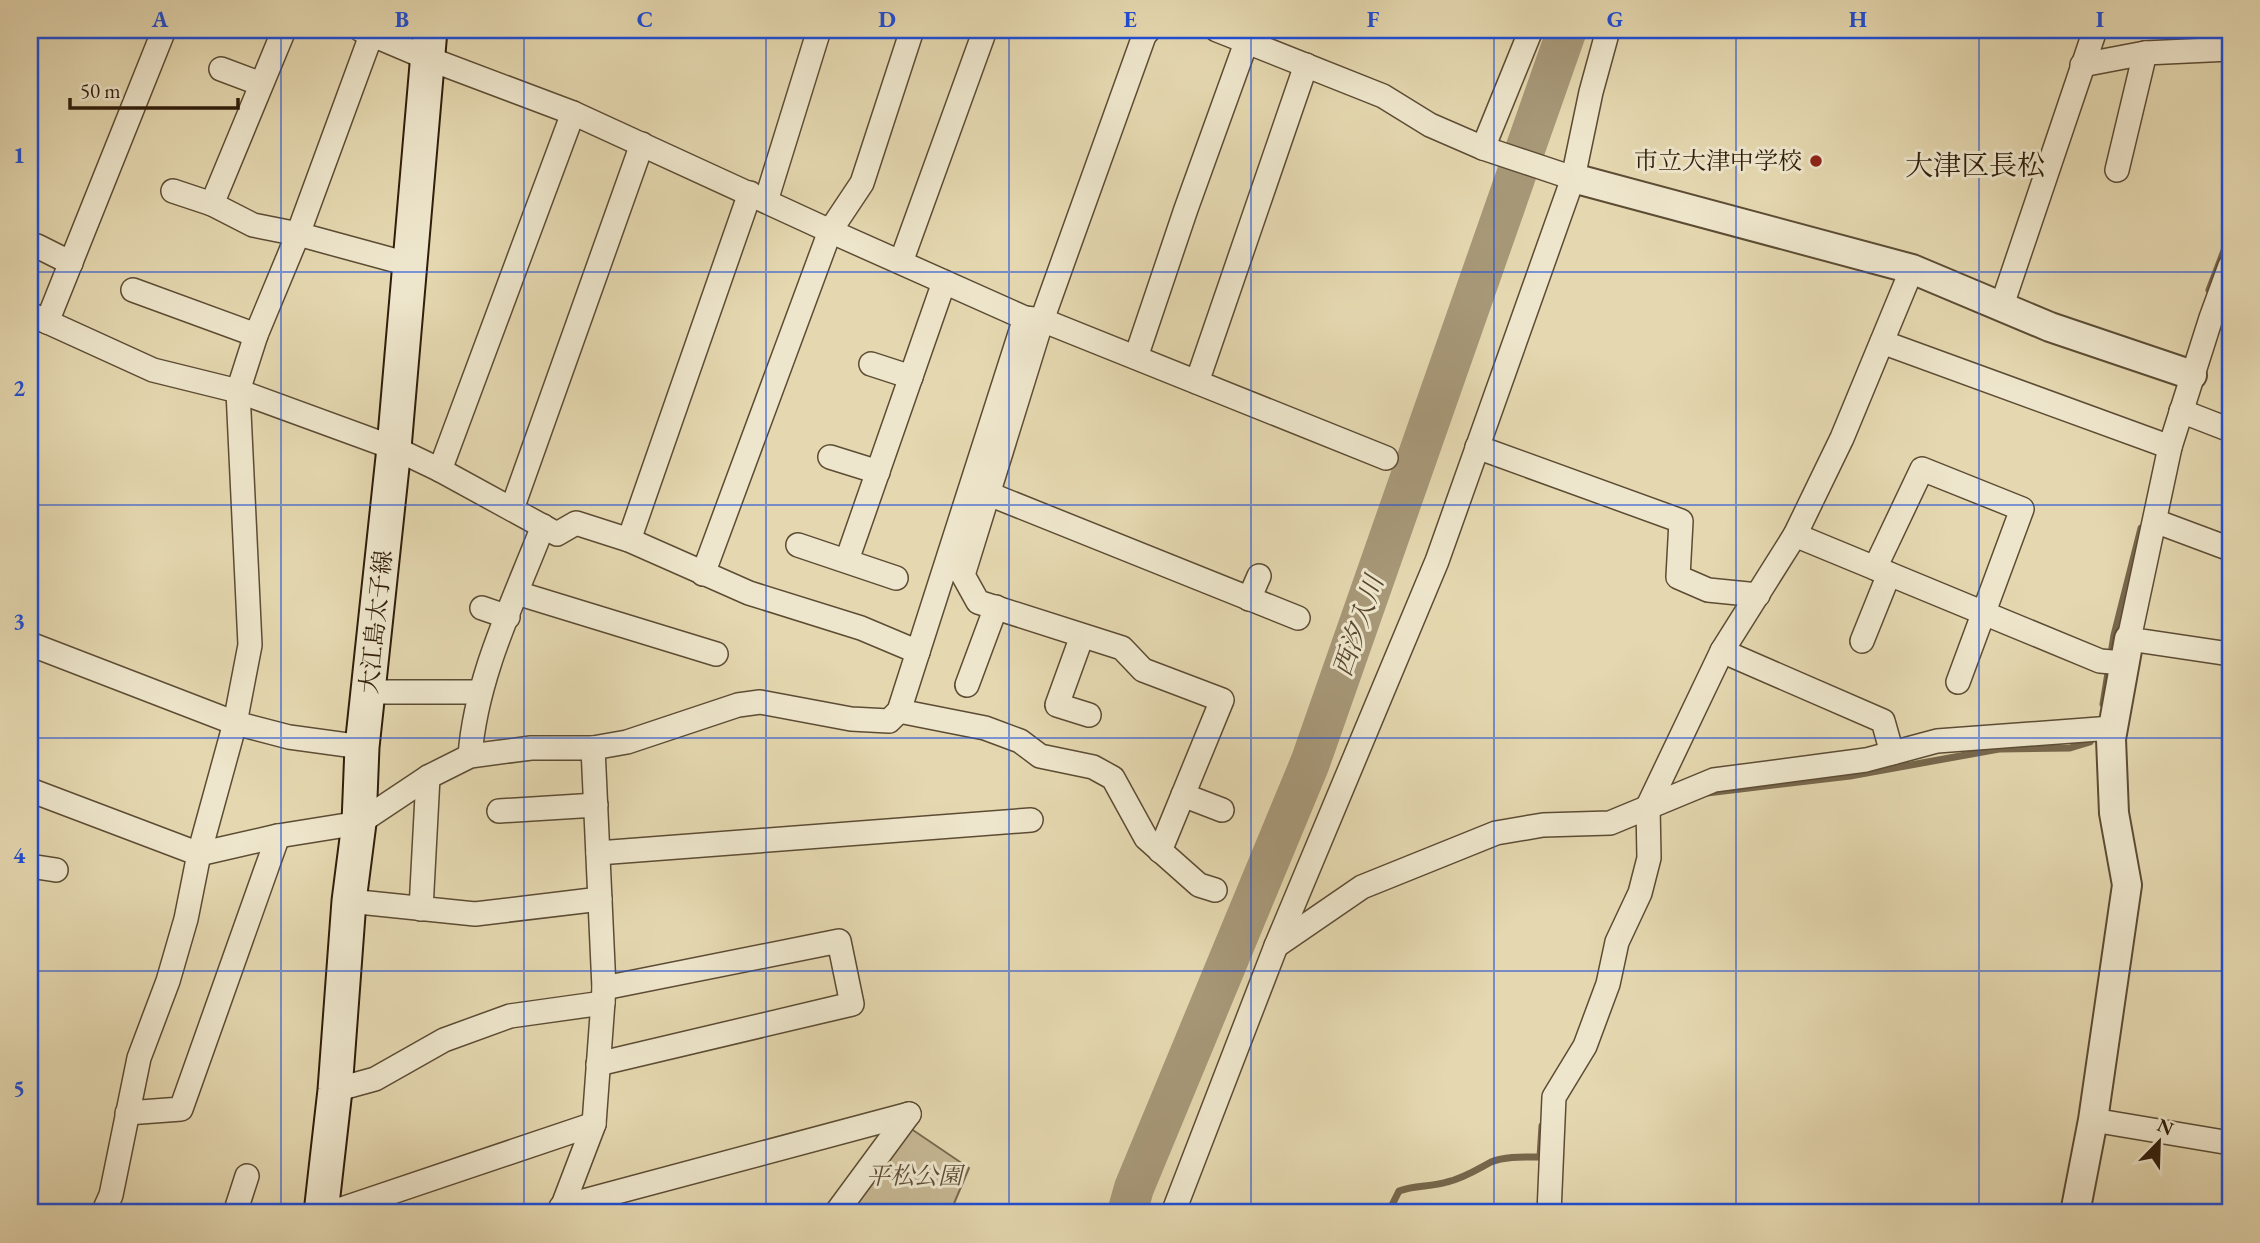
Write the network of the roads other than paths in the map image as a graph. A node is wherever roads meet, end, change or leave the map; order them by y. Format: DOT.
graph roads {
  1 [pos="164,30"];
  2 [pos="284,30"];
  3 [pos="819,30"];
  4 [pos="912,30"];
  5 [pos="985,30"];
  6 [pos="1149,30"];
  7 [pos="1217,30"];
  8 [pos="1531,30"];
  9 [pos="1608,30"];
  10 [pos="2095,30"];
  11 [pos="369,31"];
  12 [pos="1247,40"];
  13 [pos="428,44"];
  14 [pos="2230,48"];
  15 [pos="2145,53"];
  16 [pos="1306,65"];
  17 [pos="2082,65"];
  18 [pos="221,69"];
  19 [pos="261,84"];
  20 [pos="573,113"];
  21 [pos="642,144"];
  22 [pos="1483,148"];
  23 [pos="2117,170"];
  24 [pos="1573,178"];
  25 [pos="173,191"];
  26 [pos="758,197"];
  27 [pos="212,204"];
  28 [pos="830,231"];
  29 [pos="298,234"];
  30 [pos="37,246"];
  31 [pos="901,261"];
  32 [pos="71,263"];
  33 [pos="408,264"];
  34 [pos="2230,266"];
  35 [pos="1912,269"];
  36 [pos="944,282"];
  37 [pos="133,290"];
  38 [pos="2001,307"];
  39 [pos="39,318"];
  40 [pos="1034,319"];
  41 [pos="2220,321"];
  42 [pos="256,335"];
  43 [pos="1882,342"];
  44 [pos="1136,357"];
  45 [pos="871,364"];
  46 [pos="2192,375"];
  47 [pos="911,377"];
  48 [pos="1197,382"];
  49 [pos="239,391"];
  50 [pos="2181,411"];
  51 [pos="2230,430"];
  52 [pos="1477,447"];
  53 [pos="2170,447"];
  54 [pos="394,448"];
  55 [pos="830,457"];
  56 [pos="1386,458"];
  57 [pos="440,470"];
  58 [pos="878,472"];
  59 [pos="989,494"];
  60 [pos="512,509"];
  61 [pos="2155,521"];
  62 [pos="543,526"];
  63 [pos="1795,535"];
  64 [pos="629,540"];
  65 [pos="798,545"];
  66 [pos="2230,548"];
  67 [pos="847,560"];
  68 [pos="1882,571"];
  69 [pos="703,574"];
  70 [pos="1259,576"];
  71 [pos="896,578"];
  72 [pos="517,593"];
  73 [pos="1758,595"];
  74 [pos="1250,599"];
  75 [pos="996,607"];
  76 [pos="482,608"];
  77 [pos="1984,613"];
  78 [pos="508,617"];
  79 [pos="1298,618"];
  80 [pos="1082,636"];
  81 [pos="1862,642"];
  82 [pos="30,645"];
  83 [pos="1722,651"];
  84 [pos="918,652"];
  85 [pos="2223,653"];
  86 [pos="716,654"];
  87 [pos="2118,655"];
  88 [pos="1958,682"];
  89 [pos="968,685"];
  90 [pos="368,692"];
  91 [pos="479,692"];
  92 [pos="899,710"];
  93 [pos="1089,715"];
  94 [pos="235,723"];
  95 [pos="2112,728"];
  96 [pos="362,747"];
  97 [pos="593,748"];
  98 [pos="1892,753"];
  99 [pos="470,756"];
  100 [pos="428,777"];
  101 [pos="30,790"];
  102 [pos="1183,795"];
  103 [pos="596,805"];
  104 [pos="1648,806"];
  105 [pos="1222,810"];
  106 [pos="499,811"];
  107 [pos="1031,820"];
  108 [pos="359,823"];
  109 [pos="278,836"];
  110 [pos="1160,851"];
  111 [pos="598,853"];
  112 [pos="199,854"];
  113 [pos="30,866"];
  114 [pos="56,870"];
  115 [pos="1215,890"];
  116 [pos="600,899"];
  117 [pos="349,901"];
  118 [pos="421,909"];
  119 [pos="1276,946"];
  120 [pos="603,995"];
  121 [pos="598,1064"];
  122 [pos="335,1090"];
  123 [pos="127,1113"];
  124 [pos="2093,1120"];
  125 [pos="594,1124"];
  126 [pos="2230,1143"];
  127 [pos="247,1176"];
  128 [pos="560,1210"];
  129 [pos="103,1213"];
  130 [pos="235,1213"];
  131 [pos="321,1213"];
  132 [pos="330,1213"];
  133 [pos="836,1213"];
  134 [pos="1173,1213"];
  135 [pos="1549,1213"];
  136 [pos="2075,1213"];
  1 -- 32 [label="street"];
  2 -- 19 [label="street"];
  3 -- 26 [label="street"];
  4 -- 28 [label="street"];
  5 -- 31 [label="street"];
  6 -- 40 [label="street"];
  7 -- 12 [label="street"];
  8 -- 22 [label="street"];
  9 -- 24 [label="street"];
  10 -- 17 [label="street"];
  11 -- 13 [label="street"];
  11 -- 29 [label="street"];
  12 -- 16 [label="street"];
  12 -- 44 [label="street"];
  13 -- 20 [label="street"];
  13 -- 33 [label="main road, 大江島太子線"];
  14 -- 15 [label="street"];
  15 -- 17 [label="street"];
  15 -- 23 [label="street"];
  16 -- 22 [label="street"];
  16 -- 48 [label="street"];
  17 -- 38 [label="street"];
  18 -- 19 [label="street"];
  19 -- 27 [label="street"];
  20 -- 21 [label="street"];
  20 -- 57 [label="street"];
  21 -- 26 [label="street"];
  21 -- 60 [label="street"];
  22 -- 24 [label="street"];
  24 -- 35 [label="street"];
  24 -- 52 [label="street"];
  25 -- 27 [label="street"];
  26 -- 28 [label="street"];
  26 -- 64 [label="street"];
  27 -- 29 [label="street"];
  28 -- 31 [label="street"];
  28 -- 69 [label="street"];
  29 -- 33 [label="street"];
  29 -- 42 [label="street"];
  30 -- 32 [label="street"];
  31 -- 36 [label="street"];
  32 -- 39 [label="street"];
  33 -- 54 [label="main road, 大江島太子線"];
  34 -- 41 [label="street"];
  35 -- 38 [label="street"];
  35 -- 43 [label="street"];
  36 -- 40 [label="street"];
  36 -- 47 [label="street"];
  37 -- 42 [label="street"];
  38 -- 46 [label="street"];
  39 -- 49 [label="street"];
  40 -- 44 [label="street"];
  40 -- 59 [label="street"];
  40 -- 84 [label="street"];
  41 -- 46 [label="street"];
  42 -- 49 [label="street"];
  43 -- 53 [label="street"];
  43 -- 63 [label="street"];
  44 -- 48 [label="street"];
  45 -- 47 [label="street"];
  46 -- 50 [label="street"];
  47 -- 58 [label="street"];
  48 -- 56 [label="street"];
  49 -- 54 [label="street"];
  49 -- 94 [label="street"];
  50 -- 51 [label="street"];
  50 -- 53 [label="street"];
  52 -- 73 [label="street"];
  52 -- 119 [label="street"];
  53 -- 61 [label="street"];
  54 -- 57 [label="street"];
  54 -- 90 [label="main road, 大江島太子線"];
  55 -- 58 [label="street"];
  57 -- 60 [label="street"];
  58 -- 67 [label="street"];
  59 -- 74 [label="street"];
  59 -- 75 [label="street"];
  60 -- 62 [label="street"];
  61 -- 66 [label="street"];
  61 -- 87 [label="street"];
  62 -- 64 [label="street"];
  62 -- 72 [label="street"];
  63 -- 68 [label="street"];
  63 -- 73 [label="street"];
  64 -- 69 [label="street"];
  65 -- 67 [label="street"];
  67 -- 71 [label="street"];
  68 -- 77 [label="street"];
  68 -- 77 [label="street"];
  68 -- 81 [label="street"];
  69 -- 84 [label="street"];
  70 -- 74 [label="street"];
  72 -- 78 [label="street"];
  72 -- 86 [label="street"];
  73 -- 83 [label="street"];
  74 -- 79 [label="street"];
  75 -- 80 [label="street"];
  75 -- 89 [label="street"];
  76 -- 78 [label="street"];
  77 -- 87 [label="street"];
  77 -- 88 [label="street"];
  78 -- 91 [label="street"];
  80 -- 93 [label="street"];
  80 -- 102 [label="street"];
  82 -- 94 [label="street"];
  83 -- 98 [label="street"];
  83 -- 104 [label="street"];
  84 -- 92 [label="street"];
  85 -- 87 [label="street"];
  87 -- 95 [label="street"];
  90 -- 91 [label="street"];
  90 -- 96 [label="main road, 大江島太子線"];
  91 -- 99 [label="street"];
  92 -- 97 [label="street"];
  92 -- 110 [label="street"];
  94 -- 96 [label="street"];
  94 -- 112 [label="street"];
  95 -- 98 [label="street"];
  95 -- 124 [label="street"];
  96 -- 108 [label="main road, 大江島太子線"];
  97 -- 99 [label="street"];
  97 -- 103 [label="street"];
  98 -- 104 [label="street"];
  99 -- 100 [label="street"];
  100 -- 108 [label="street"];
  100 -- 118 [label="street"];
  101 -- 112 [label="street"];
  102 -- 105 [label="street"];
  102 -- 110 [label="street"];
  103 -- 106 [label="street"];
  103 -- 111 [label="street"];
  104 -- 119 [label="street"];
  104 -- 135 [label="street"];
  107 -- 111 [label="street"];
  108 -- 109 [label="street"];
  108 -- 117 [label="main road, 大江島太子線"];
  109 -- 112 [label="street"];
  109 -- 123 [label="street"];
  110 -- 115 [label="street"];
  111 -- 116 [label="street"];
  112 -- 123 [label="street"];
  113 -- 114 [label="street"];
  116 -- 118 [label="street"];
  116 -- 120 [label="street"];
  117 -- 118 [label="street"];
  117 -- 122 [label="main road, 大江島太子線"];
  119 -- 134 [label="street"];
  120 -- 121 [label="street"];
  120 -- 121 [label="street"];
  120 -- 122 [label="street"];
  121 -- 125 [label="street"];
  122 -- 131 [label="main road, 大江島太子線"];
  123 -- 129 [label="street"];
  124 -- 126 [label="street"];
  124 -- 136 [label="street"];
  125 -- 128 [label="street"];
  125 -- 132 [label="street"];
  127 -- 130 [label="street"];
  128 -- 133 [label="street"];
}
